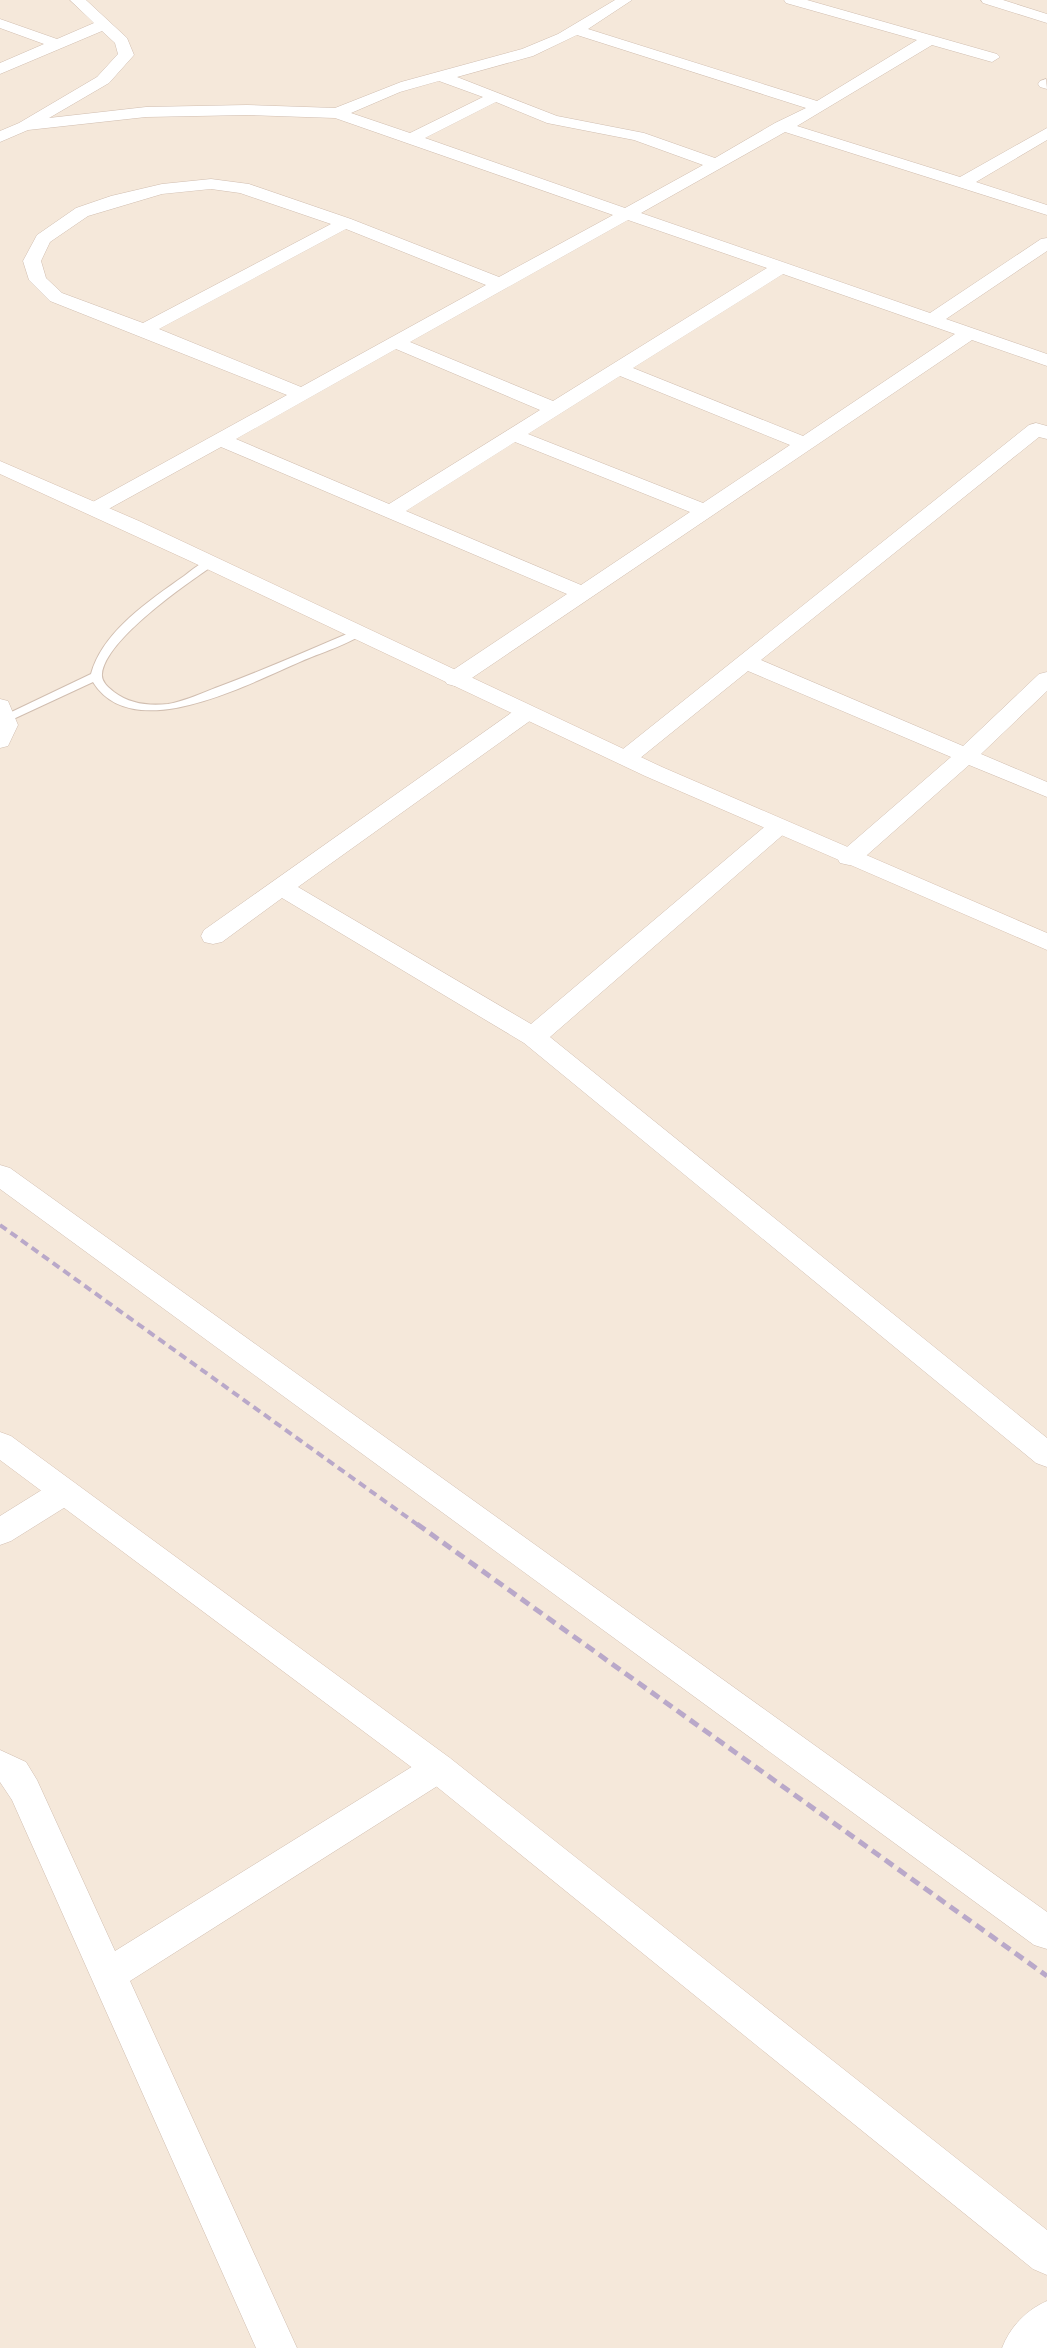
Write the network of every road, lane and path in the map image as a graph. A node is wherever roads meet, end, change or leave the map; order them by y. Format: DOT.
graph roads {
  1 [pos="77,0"];
  2 [pos="625,0"];
  3 [pos="791,0"];
  4 [pos="988,0"];
  5 [pos="1047,19"];
  6 [pos="0,24"];
  7 [pos="102,25"];
  8 [pos="576,30"];
  9 [pos="930,39"];
  10 [pos="57,44"];
  11 [pos="992,57"];
  12 [pos="0,69"];
  13 [pos="441,76"];
  14 [pos="496,96"];
  15 [pos="819,107"];
  16 [pos="337,113"];
  17 [pos="25,126"];
  18 [pos="782,126"];
  19 [pos="1047,132"];
  20 [pos="0,137"];
  21 [pos="410,138"];
  22 [pos="716,164"];
  23 [pos="962,183"];
  24 [pos="1047,210"];
  25 [pos="626,214"];
  26 [pos="345,223"];
  27 [pos="1047,243"];
  28 [pos="780,268"];
  29 [pos="500,284"];
  30 [pos="931,321"];
  31 [pos="144,330"];
  32 [pos="968,334"];
  33 [pos="395,342"];
  34 [pos="1047,360"];
  35 [pos="618,370"];
  36 [pos="302,394"];
  37 [pos="554,409"];
  38 [pos="1047,433"];
  39 [pos="513,435"];
  40 [pos="220,439"];
  41 [pos="805,444"];
  42 [pos="0,467"];
  43 [pos="96,508"];
  44 [pos="705,511"];
  45 [pos="390,512"];
  46 [pos="210,563"];
  47 [pos="583,593"];
  48 [pos="358,633"];
  49 [pos="746,662"];
  50 [pos="96,676"];
  51 [pos="455,679"];
  52 [pos="1047,679"];
  53 [pos="3,713"];
  54 [pos="526,713"];
  55 [pos="0,741"];
  56 [pos="966,756"];
  57 [pos="626,758"];
  58 [pos="1047,790"];
  59 [pos="777,828"];
  60 [pos="849,858"];
  61 [pos="281,887"];
  62 [pos="213,936"];
  63 [pos="1047,942"];
  64 [pos="532,1037"];
  65 [pos="0,1175"];
  66 [pos="0,1444"];
  67 [pos="1047,1455"];
  68 [pos="64,1492"];
  69 [pos="0,1532"];
  70 [pos="0,1765"];
  71 [pos="438,1768"];
  72 [pos="1047,1933"];
  73 [pos="108,1975"];
  74 [pos="1047,2256"];
  75 [pos="1047,2321"];
  76 [pos="277,2348"];
  77 [pos="1022,2348"];
  1 -- 7 [label="street"];
  2 -- 8 [label="street"];
  3 -- 9 [label="street"];
  4 -- 5 [label="street"];
  6 -- 10 [label="street"];
  7 -- 10 [label="street"];
  7 -- 17 [label="street"];
  8 -- 13 [label="street"];
  8 -- 15 [label="street"];
  9 -- 11 [label="street"];
  9 -- 15 [label="street"];
  10 -- 12 [label="street"];
  13 -- 14 [label="street"];
  13 -- 16 [label="street"];
  14 -- 21 [label="street"];
  14 -- 22 [label="street"];
  15 -- 18 [label="street"];
  16 -- 17 [label="street"];
  16 -- 21 [label="street"];
  17 -- 20 [label="street"];
  18 -- 22 [label="street"];
  18 -- 23 [label="street"];
  19 -- 23 [label="street"];
  21 -- 25 [label="street"];
  22 -- 25 [label="street"];
  23 -- 24 [label="street"];
  25 -- 28 [label="street"];
  25 -- 29 [label="street"];
  26 -- 29 [label="street"];
  26 -- 31 [label="street"];
  26 -- 31 [label="street"];
  27 -- 30 [label="street"];
  28 -- 30 [label="street"];
  28 -- 35 [label="street"];
  29 -- 33 [label="street"];
  30 -- 32 [label="street"];
  31 -- 36 [label="street"];
  32 -- 34 [label="street"];
  32 -- 41 [label="street"];
  33 -- 36 [label="street"];
  33 -- 37 [label="street"];
  35 -- 37 [label="street"];
  35 -- 41 [label="street"];
  36 -- 40 [label="street"];
  37 -- 39 [label="street"];
  38 -- 49 [label="street"];
  39 -- 44 [label="street"];
  39 -- 45 [label="street"];
  40 -- 43 [label="street"];
  40 -- 45 [label="street"];
  41 -- 44 [label="street"];
  42 -- 43 [label="street"];
  43 -- 46 [label="street"];
  44 -- 47 [label="street"];
  45 -- 47 [label="street"];
  46 -- 48 [label="street"];
  46 -- 50 [label="lane"];
  47 -- 51 [label="street"];
  48 -- 50 [label="lane"];
  48 -- 51 [label="street"];
  49 -- 56 [label="street"];
  49 -- 57 [label="street"];
  50 -- 53 [label="lane"];
  51 -- 54 [label="street"];
  52 -- 56 [label="street"];
  53 -- 55 [label="street"];
  54 -- 57 [label="street"];
  54 -- 61 [label="street"];
  56 -- 58 [label="street"];
  56 -- 60 [label="street"];
  57 -- 59 [label="street"];
  59 -- 60 [label="street"];
  59 -- 64 [label="street"];
  60 -- 63 [label="street"];
  61 -- 62 [label="street"];
  61 -- 64 [label="street"];
  64 -- 67 [label="street"];
  65 -- 72 [label="street"];
  66 -- 68 [label="street"];
  68 -- 69 [label="street"];
  68 -- 71 [label="street"];
  70 -- 73 [label="street"];
  71 -- 73 [label="street"];
  71 -- 74 [label="street"];
  73 -- 76 [label="street"];
  75 -- 77 [label="street"];
}
